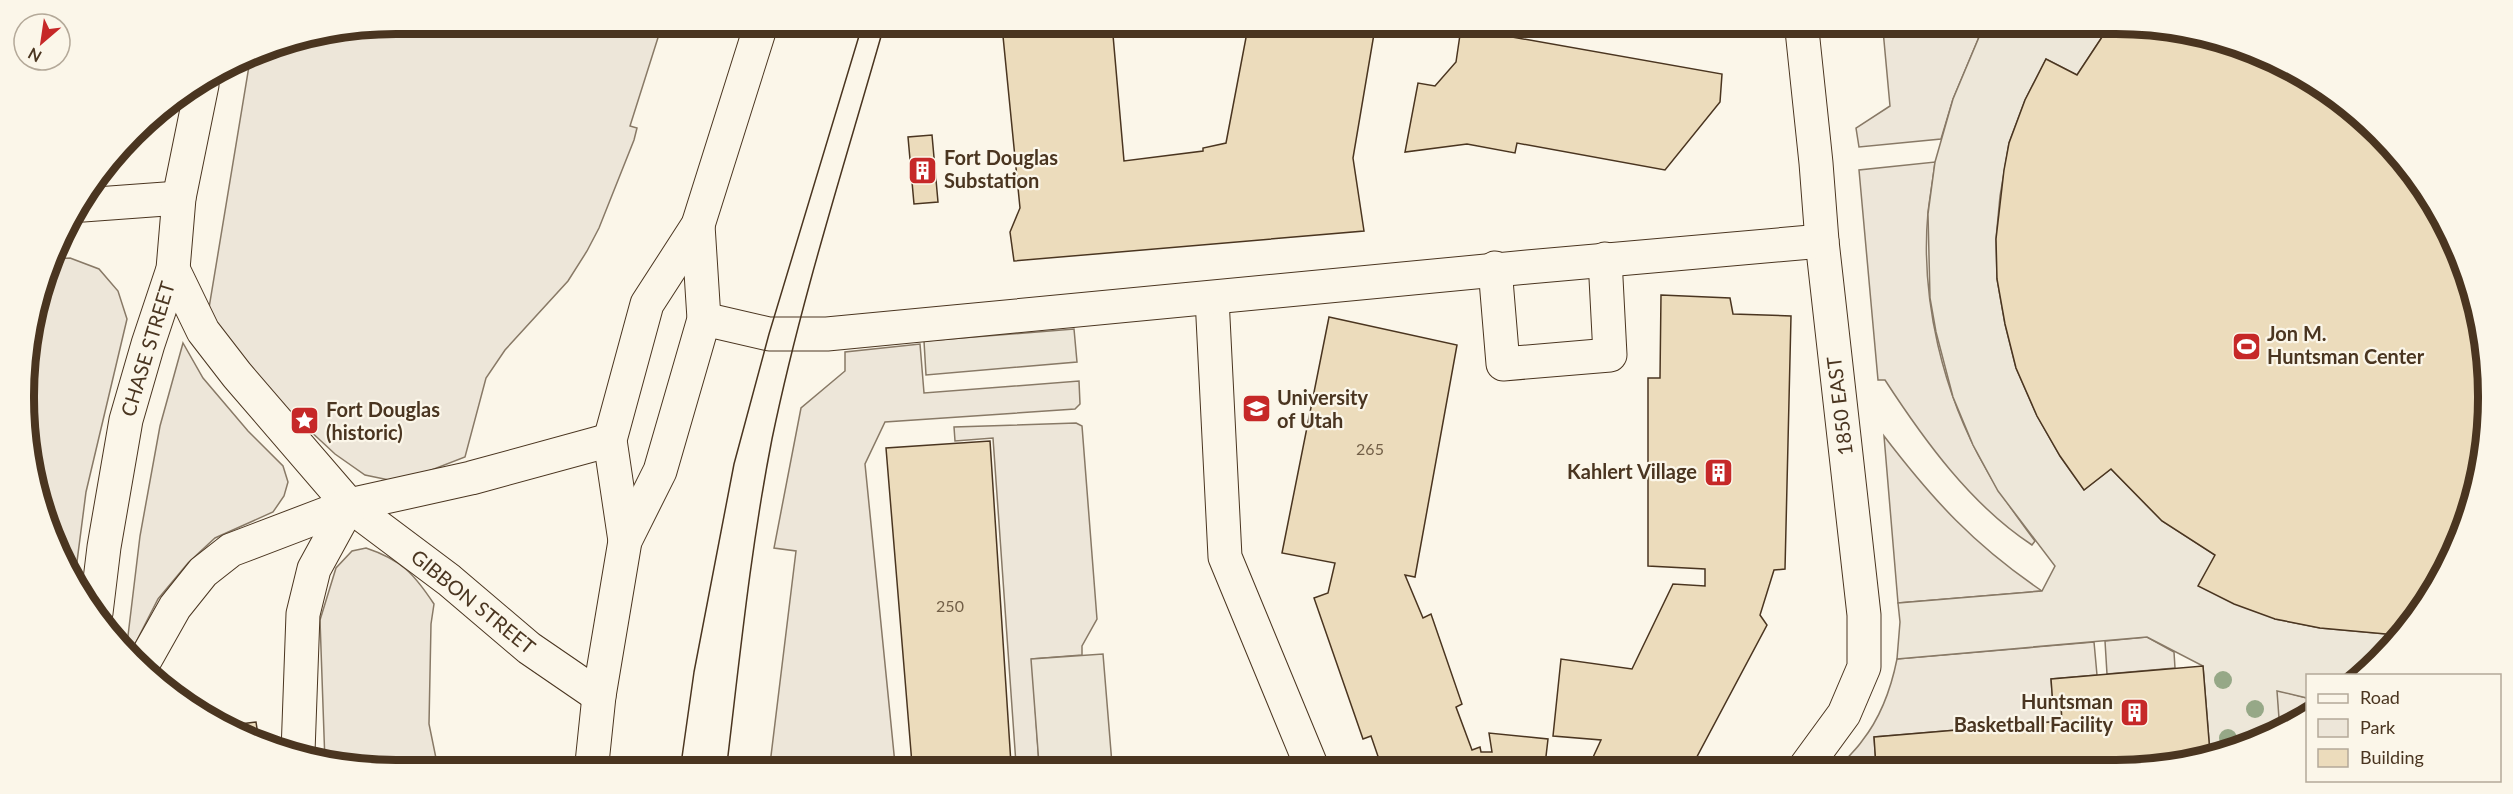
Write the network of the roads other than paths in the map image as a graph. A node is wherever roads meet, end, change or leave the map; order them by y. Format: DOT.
graph roads {
  1 [pos="758,35"];
  2 [pos="1803,35"];
  3 [pos="199,94"];
  4 [pos="179,198"];
  5 [pos="91,204"];
  6 [pos="698,225"];
  7 [pos="1822,241"];
  8 [pos="1605,259"];
  9 [pos="1495,268"];
  10 [pos="173,269"];
  11 [pos="1212,298"];
  12 [pos="704,319"];
  13 [pos="610,440"];
  14 [pos="349,505"];
  15 [pos="625,542"];
  16 [pos="98,600"];
  17 [pos="146,658"];
  18 [pos="599,696"];
  19 [pos="298,746"];
  20 [pos="592,760"];
  21 [pos="1309,760"];
  22 [pos="1810,760"];
  1 -- 6 [label="street"];
  2 -- 7 [label="street, 1850 EAST"];
  3 -- 4 [label="street, CHASE STREET"];
  4 -- 5 [label="street"];
  4 -- 10 [label="street, CHASE STREET"];
  6 -- 12 [label="street"];
  6 -- 13 [label="street"];
  7 -- 8 [label="street"];
  7 -- 22 [label="street, 1850 EAST"];
  8 -- 9 [label="street"];
  8 -- 9 [label="street"];
  9 -- 11 [label="street"];
  10 -- 14 [label="street, GIBBON STREET"];
  10 -- 16 [label="street, CHASE STREET"];
  11 -- 12 [label="street"];
  11 -- 21 [label="street"];
  12 -- 15 [label="street"];
  13 -- 14 [label="street"];
  13 -- 15 [label="street"];
  14 -- 17 [label="street"];
  14 -- 18 [label="street, GIBBON STREET"];
  14 -- 19 [label="street"];
  15 -- 18 [label="street"];
  18 -- 20 [label="street"];
}
